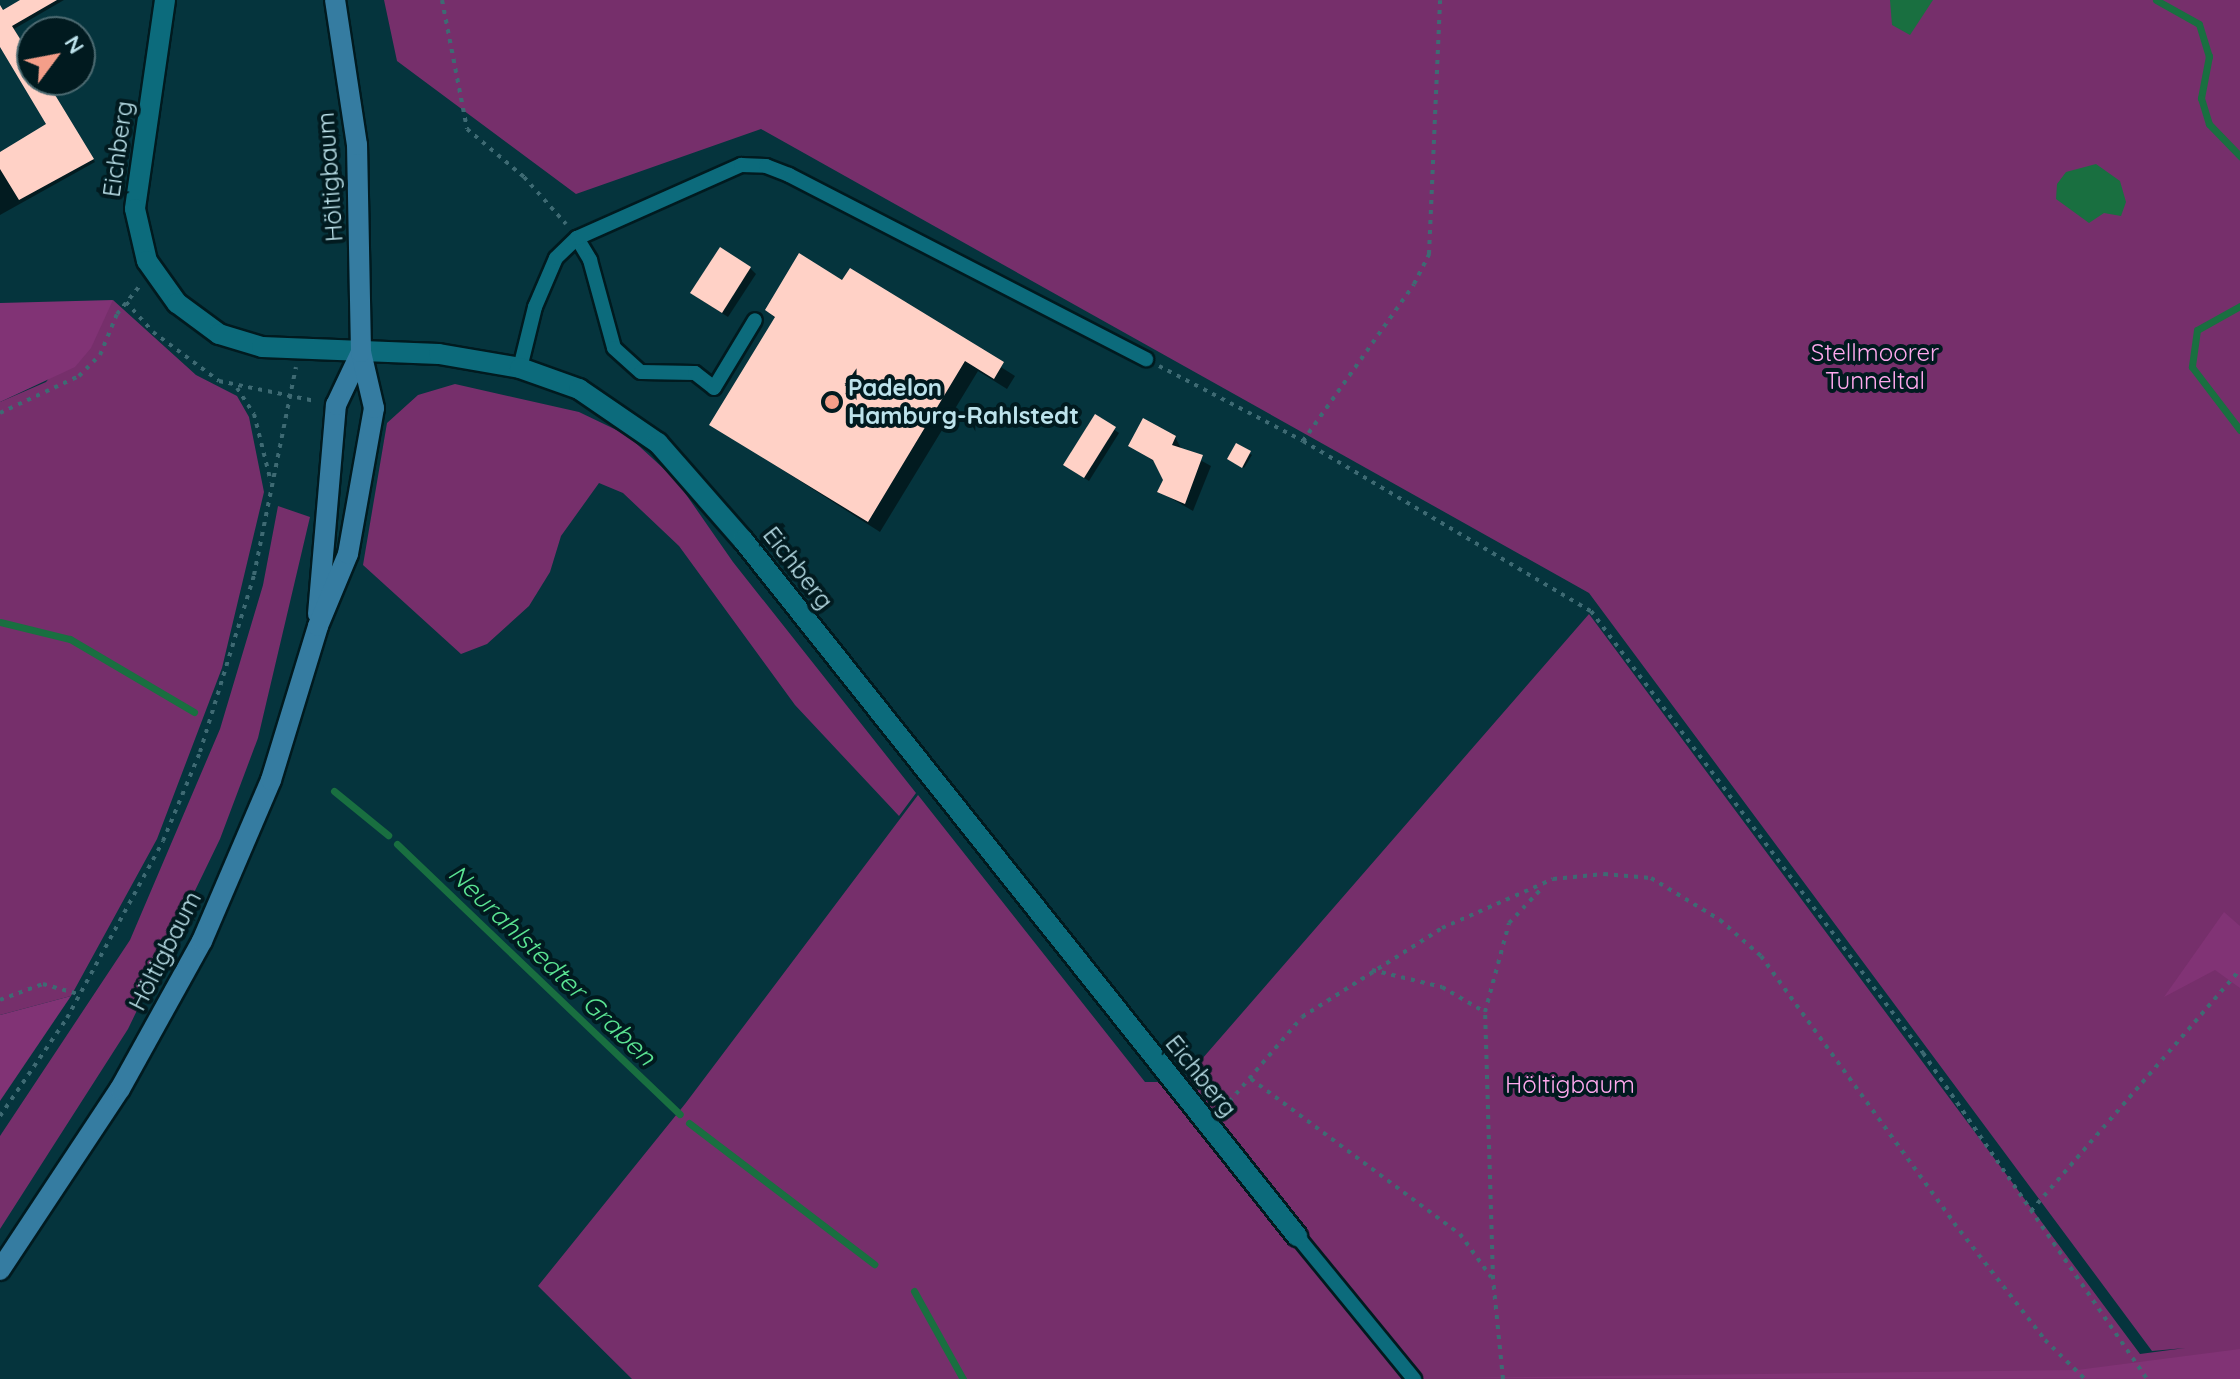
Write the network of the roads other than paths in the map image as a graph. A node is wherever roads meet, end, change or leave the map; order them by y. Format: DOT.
graph roads {
  1 [pos="165,0"];
  2 [pos="335,0"];
  3 [pos="577,238"];
  4 [pos="755,320"];
  5 [pos="361,352"];
  6 [pos="1146,359"];
  7 [pos="520,368"];
  8 [pos="318,626"];
  9 [pos="1297,1236"];
  10 [pos="0,1270"];
  11 [pos="1414,1379"];
  1 -- 5 [label="street, Eichberg"];
  2 -- 5 [label="main road, Höltigbaum"];
  3 -- 4 [label="lane"];
  3 -- 6 [label="lane"];
  3 -- 7 [label="lane"];
  5 -- 7 [label="street, Eichberg"];
  5 -- 8 [label="main road, Höltigbaum"];
  5 -- 8 [label="main road, Höltigbaum"];
  7 -- 9 [label="street, Eichberg"];
  8 -- 10 [label="main road, Höltigbaum"];
  9 -- 11 [label="lane, Eichberg"];
}
